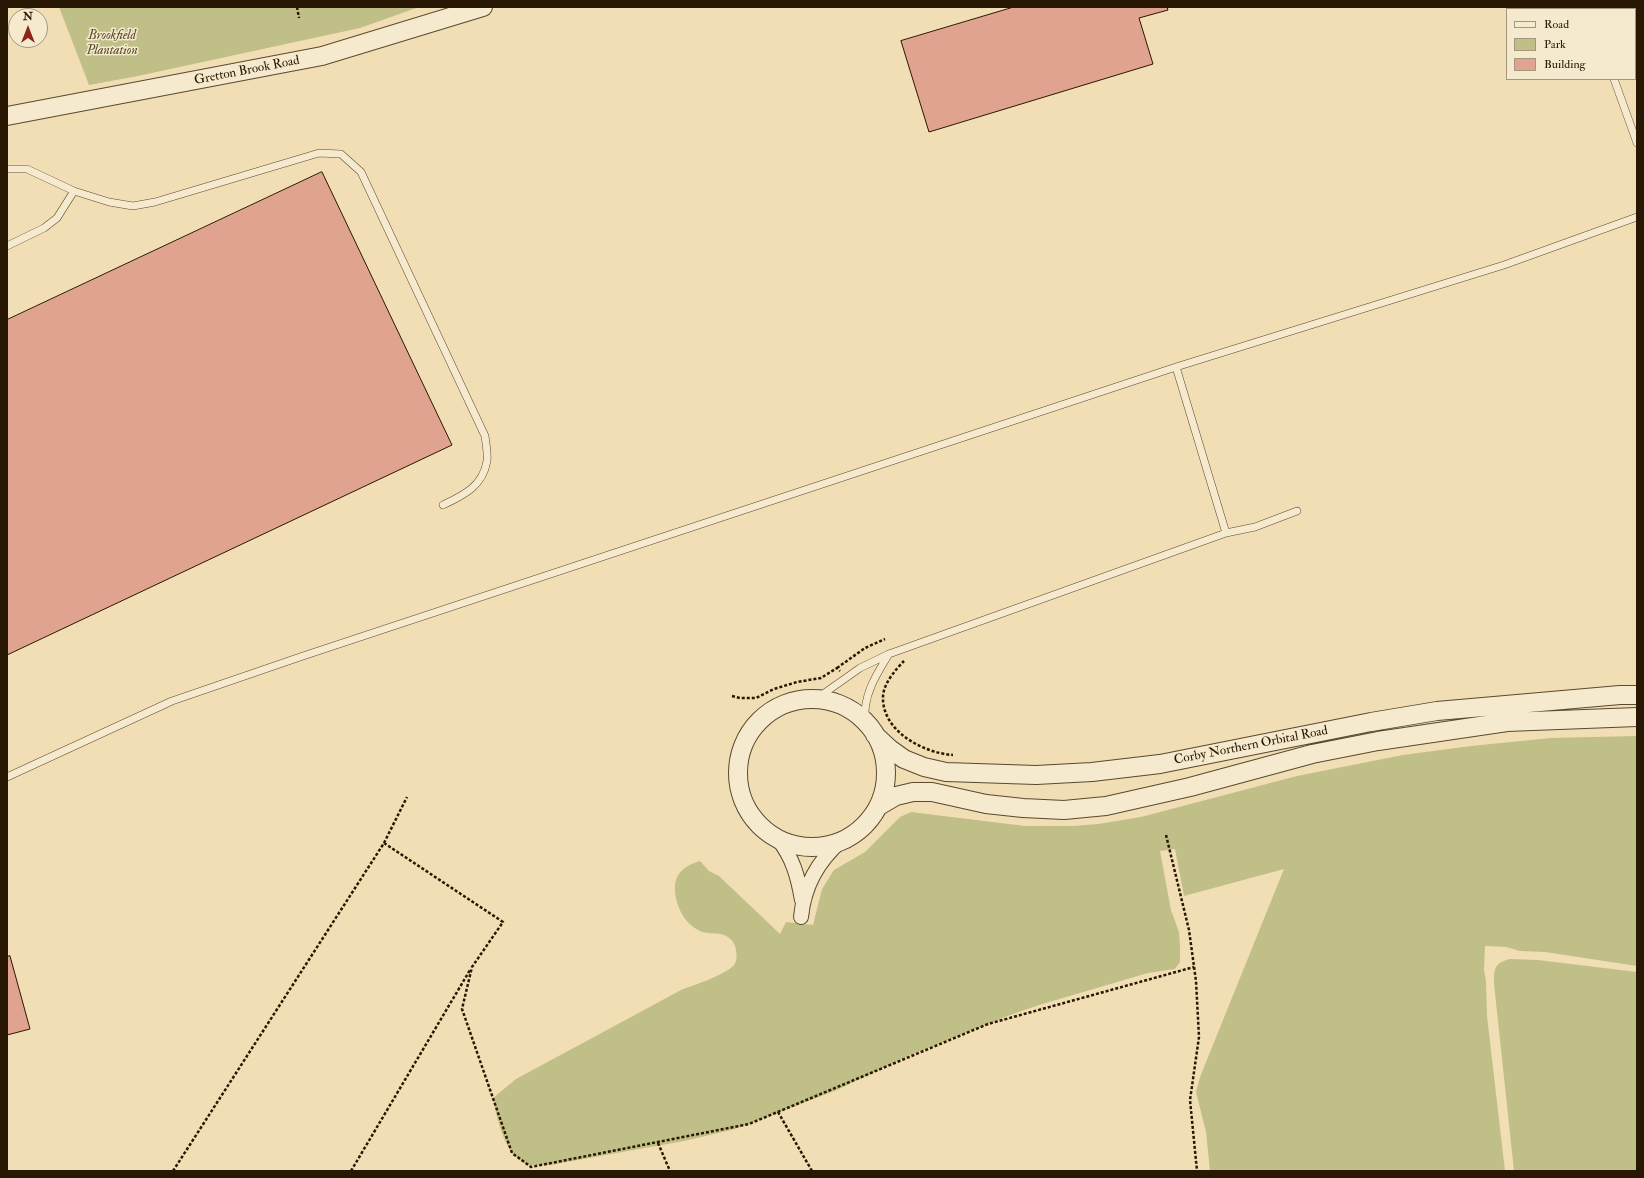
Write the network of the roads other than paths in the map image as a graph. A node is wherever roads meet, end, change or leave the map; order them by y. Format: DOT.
graph roads {
  1 [pos="483,7"];
  2 [pos="1614,80"];
  3 [pos="7,116"];
  4 [pos="1637,143"];
  5 [pos="7,169"];
  6 [pos="74,191"];
  7 [pos="1637,218"];
  8 [pos="7,246"];
  9 [pos="1176,367"];
  10 [pos="443,505"];
  11 [pos="1297,511"];
  12 [pos="1226,533"];
  13 [pos="889,654"];
  14 [pos="1637,695"];
  15 [pos="816,699"];
  16 [pos="1637,716"];
  17 [pos="870,728"];
  18 [pos="7,777"];
  19 [pos="879,806"];
  20 [pos="778,839"];
  21 [pos="842,841"];
  22 [pos="802,903"];
  23 [pos="801,917"];
  1 -- 3 [label="street, Gretton Brook Road"];
  2 -- 4 [label="lane"];
  5 -- 6 [label="lane"];
  6 -- 8 [label="lane"];
  6 -- 10 [label="lane"];
  7 -- 9 [label="lane"];
  9 -- 12 [label="lane"];
  9 -- 18 [label="lane"];
  11 -- 12 [label="lane"];
  12 -- 13 [label="lane"];
  13 -- 15 [label="lane"];
  13 -- 17 [label="lane"];
  14 -- 17 [label="street, Corby Northern Orbital Road"];
  15 -- 17 [label="street, Corby Northern Orbital Road"];
  15 -- 20 [label="street"];
  16 -- 19 [label="street, Corby Northern Orbital Road"];
  17 -- 19 [label="street"];
  19 -- 21 [label="street"];
  20 -- 21 [label="street"];
  20 -- 22 [label="street"];
  21 -- 22 [label="street"];
  22 -- 23 [label="street"];
}
